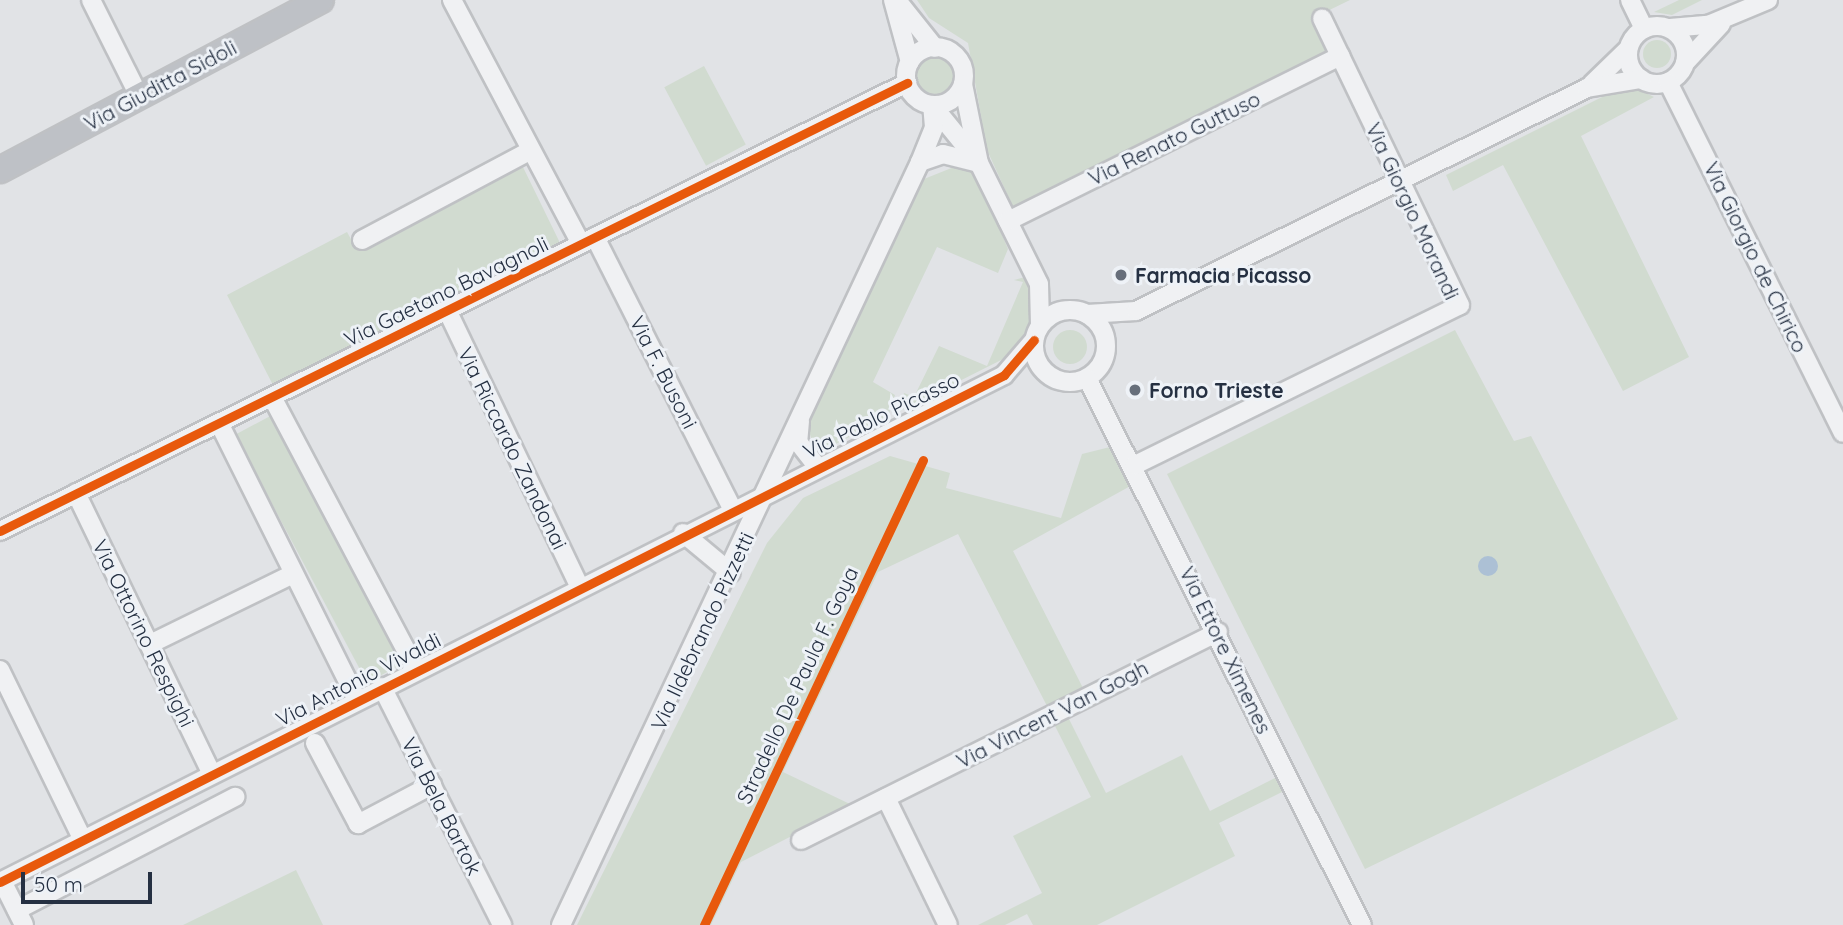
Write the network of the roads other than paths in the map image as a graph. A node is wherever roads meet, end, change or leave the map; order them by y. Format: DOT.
graph roads {
  1 [pos="91,0"];
  2 [pos="321,0"];
  3 [pos="452,0"];
  4 [pos="895,0"];
  5 [pos="1630,0"];
  6 [pos="1768,0"];
  7 [pos="1322,18"];
  8 [pos="1726,20"];
  9 [pos="1644,29"];
  10 [pos="1670,29"];
  11 [pos="935,48"];
  12 [pos="1628,49"];
  13 [pos="1340,56"];
  14 [pos="910,62"];
  15 [pos="1685,63"];
  16 [pos="1641,79"];
  17 [pos="1668,82"];
  18 [pos="907,83"];
  19 [pos="963,84"];
  20 [pos="1587,88"];
  21 [pos="139,96"];
  22 [pos="932,105"];
  23 [pos="531,150"];
  24 [pos="920,162"];
  25 [pos="979,163"];
  26 [pos="0,170"];
  27 [pos="1400,181"];
  28 [pos="1008,221"];
  29 [pos="362,240"];
  30 [pos="588,241"];
  31 [pos="1039,284"];
  32 [pos="447,310"];
  33 [pos="1136,311"];
  34 [pos="1078,312"];
  35 [pos="1037,333"];
  36 [pos="1105,352"];
  37 [pos="1004,375"];
  38 [pos="1048,375"];
  39 [pos="1087,377"];
  40 [pos="272,397"];
  41 [pos="800,414"];
  42 [pos="219,423"];
  43 [pos="1843,433"];
  44 [pos="1135,465"];
  45 [pos="817,466"];
  46 [pos="767,491"];
  47 [pos="76,493"];
  48 [pos="732,508"];
  49 [pos="0,531"];
  50 [pos="683,533"];
  51 [pos="293,573"];
  52 [pos="731,573"];
  53 [pos="579,586"];
  54 [pos="1218,632"];
  55 [pos="150,644"];
  56 [pos="416,669"];
  57 [pos="0,670"];
  58 [pos="382,687"];
  59 [pos="357,700"];
  60 [pos="315,743"];
  61 [pos="212,774"];
  62 [pos="432,785"];
  63 [pos="235,797"];
  64 [pos="886,798"];
  65 [pos="83,840"];
  66 [pos="800,841"];
  67 [pos="1,881"];
  68 [pos="20,917"];
  69 [pos="502,925"];
  70 [pos="561,925"];
  71 [pos="948,925"];
  72 [pos="1362,925"];
  1 -- 21 [label="street"];
  2 -- 21 [label="street, Via Giuditta Sidoli"];
  3 -- 23 [label="street, Via F. Busoni"];
  4 -- 11 [label="street"];
  4 -- 14 [label="street"];
  5 -- 9 [label="street"];
  6 -- 8 [label="street"];
  7 -- 13 [label="street, Via Giorgio Morandi"];
  8 -- 10 [label="street"];
  8 -- 15 [label="street"];
  9 -- 10 [label="street"];
  9 -- 12 [label="street"];
  10 -- 15 [label="street"];
  11 -- 14 [label="street"];
  11 -- 19 [label="street"];
  12 -- 16 [label="street"];
  12 -- 20 [label="street, Via Pablo Picasso"];
  13 -- 27 [label="street, Via Giorgio Morandi"];
  13 -- 28 [label="street, Via Renato Guttuso"];
  14 -- 18 [label="street"];
  15 -- 17 [label="street"];
  16 -- 17 [label="street"];
  16 -- 20 [label="street, Via Pablo Picasso"];
  17 -- 43 [label="street, Via Giorgio de Chirico"];
  18 -- 22 [label="street"];
  18 -- 30 [label="street, Via Gaetano Bavagnoli"];
  19 -- 22 [label="street"];
  19 -- 25 [label="street"];
  20 -- 27 [label="street, Via Pablo Picasso"];
  21 -- 26 [label="street, Via Giuditta Sidoli"];
  22 -- 24 [label="street, Via Ildebrando Pizzetti"];
  22 -- 25 [label="street"];
  23 -- 29 [label="street"];
  23 -- 30 [label="street, Via F. Busoni"];
  24 -- 25 [label="street"];
  24 -- 41 [label="street, Via Ildebrando Pizzetti"];
  25 -- 28 [label="street"];
  27 -- 33 [label="street, Via Pablo Picasso"];
  27 -- 44 [label="street, Via Giorgio Morandi"];
  28 -- 31 [label="street"];
  30 -- 32 [label="street, Via Gaetano Bavagnoli"];
  30 -- 48 [label="street, Via F. Busoni"];
  31 -- 34 [label="street"];
  31 -- 35 [label="street"];
  32 -- 40 [label="street, Via Gaetano Bavagnoli"];
  32 -- 53 [label="street, Via Riccardo Zandonai"];
  33 -- 34 [label="street, Via Pablo Picasso"];
  33 -- 36 [label="street, Via Pablo Picasso"];
  34 -- 35 [label="street, Via Pablo Picasso"];
  34 -- 36 [label="street"];
  35 -- 37 [label="street, Via Pablo Picasso"];
  35 -- 38 [label="street"];
  36 -- 39 [label="street, Via Pablo Picasso"];
  37 -- 38 [label="street, Via Pablo Picasso"];
  37 -- 45 [label="street, Via Pablo Picasso"];
  38 -- 39 [label="street, Via Pablo Picasso"];
  39 -- 44 [label="street, Via Ettore Ximenes"];
  40 -- 42 [label="street, Via Gaetano Bavagnoli"];
  40 -- 56 [label="street"];
  41 -- 45 [label="street"];
  41 -- 46 [label="street, Via Ildebrando Pizzetti"];
  42 -- 47 [label="street, Via Gaetano Bavagnoli"];
  42 -- 51 [label="street"];
  44 -- 54 [label="street, Via Ettore Ximenes"];
  45 -- 46 [label="street, Via Pablo Picasso"];
  46 -- 48 [label="street, Via Pablo Picasso"];
  46 -- 52 [label="street, Via Ildebrando Pizzetti"];
  47 -- 49 [label="street, Via Gaetano Bavagnoli"];
  47 -- 55 [label="street, Via Ottorino Respighi"];
  48 -- 50 [label="street, Via Antonio Vivaldi"];
  50 -- 52 [label="street"];
  50 -- 53 [label="street, Via Antonio Vivaldi"];
  51 -- 55 [label="street"];
  51 -- 59 [label="street"];
  52 -- 70 [label="street, Via Ildebrando Pizzetti"];
  53 -- 56 [label="street, Via Antonio Vivaldi"];
  54 -- 64 [label="street, Via Vincent Van Gogh"];
  54 -- 72 [label="street, Via Ettore Ximenes"];
  55 -- 61 [label="street, Via Ottorino Respighi"];
  56 -- 58 [label="street, Via Antonio Vivaldi"];
  57 -- 65 [label="street"];
  58 -- 59 [label="street, Via Antonio Vivaldi"];
  58 -- 62 [label="street, Via Bela Bartok"];
  59 -- 61 [label="street, Via Antonio Vivaldi"];
  60 -- 62 [label="street"];
  61 -- 65 [label="street, Via Antonio Vivaldi"];
  62 -- 69 [label="street, Via Bela Bartok"];
  63 -- 68 [label="street"];
  64 -- 66 [label="street, Via Vincent Van Gogh"];
  64 -- 71 [label="street"];
  65 -- 67 [label="street, Via Antonio Vivaldi"];
  67 -- 68 [label="street"];
}
